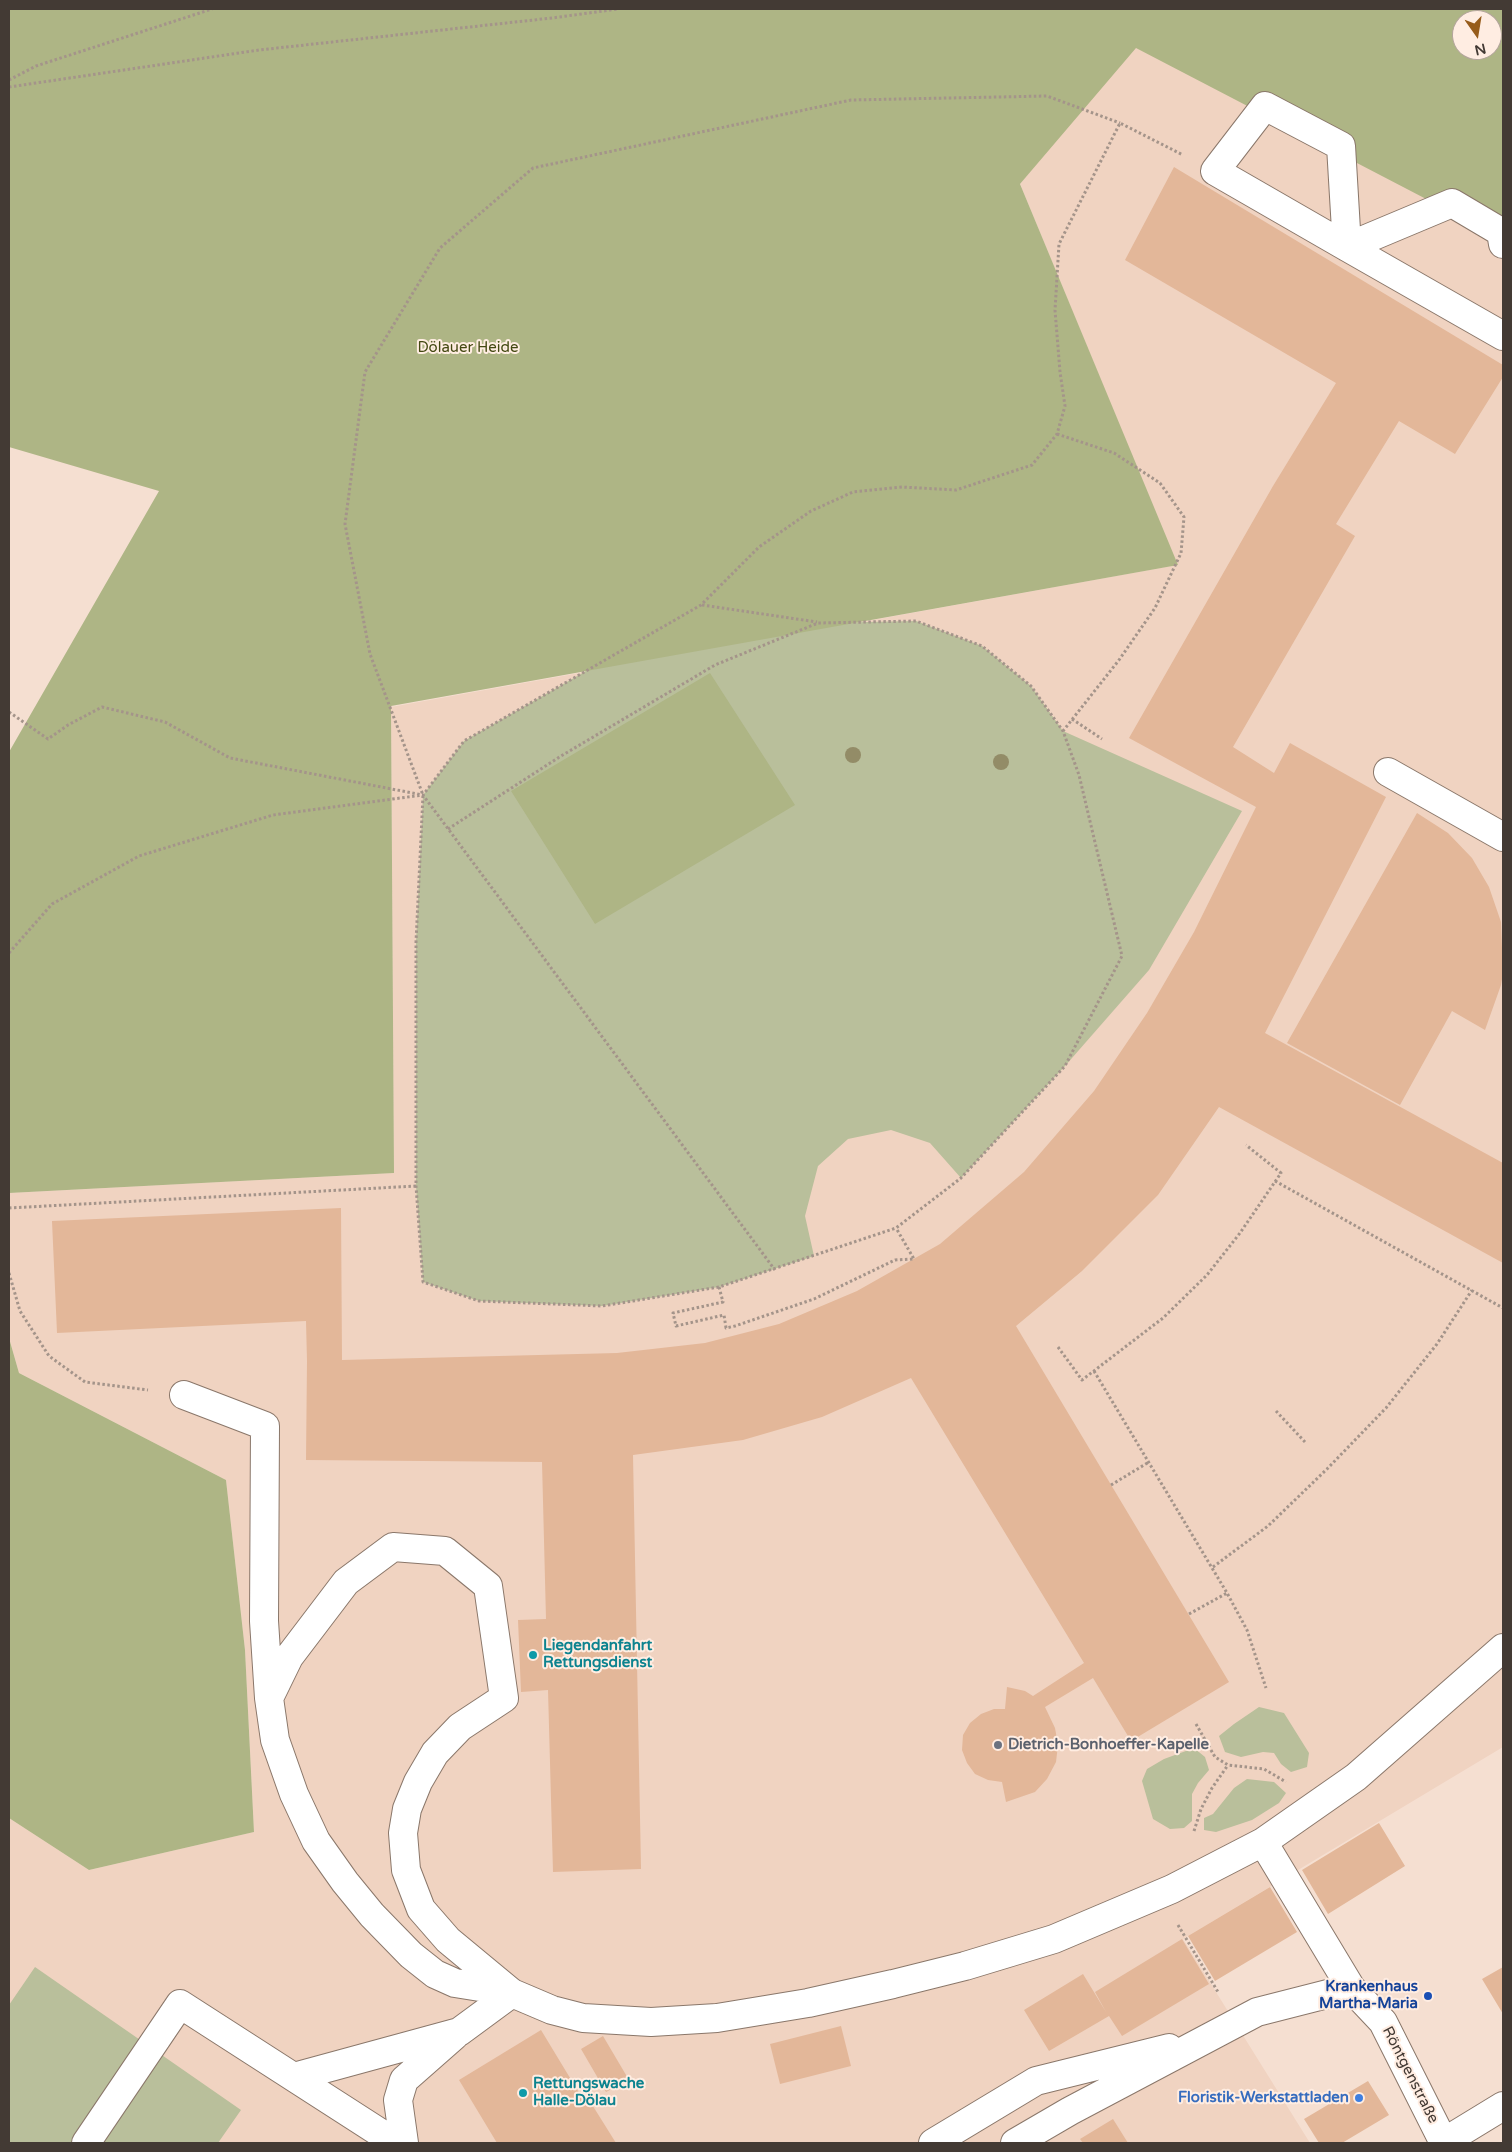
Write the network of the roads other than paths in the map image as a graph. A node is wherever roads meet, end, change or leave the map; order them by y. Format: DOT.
graph roads {
  1 [pos="1503,244"];
  2 [pos="1347,247"];
  3 [pos="1503,336"];
  4 [pos="1388,772"];
  5 [pos="1503,837"];
  6 [pos="184,1395"];
  7 [pos="1503,1648"];
  8 [pos="269,1698"];
  9 [pos="1263,1842"];
  10 [pos="1351,1988"];
  11 [pos="512,1993"];
  12 [pos="459,2032"];
  13 [pos="1211,2037"];
  14 [pos="294,2077"];
  15 [pos="1036,2081"];
  16 [pos="1503,2106"];
  17 [pos="1070,2111"];
  18 [pos="86,2143"];
  19 [pos="396,2143"];
  20 [pos="404,2143"];
  21 [pos="933,2143"];
  22 [pos="1015,2143"];
  23 [pos="1444,2143"];
  1 -- 2 [label="street"];
  2 -- 2 [label="street"];
  2 -- 3 [label="street"];
  4 -- 5 [label="street"];
  6 -- 8 [label="street"];
  7 -- 9 [label="street"];
  8 -- 11 [label="street"];
  8 -- 11 [label="street"];
  9 -- 10 [label="street, Röntgenstraße"];
  9 -- 11 [label="street"];
  10 -- 13 [label="street"];
  10 -- 23 [label="street, Röntgenstraße"];
  11 -- 12 [label="street"];
  12 -- 14 [label="street"];
  12 -- 20 [label="street"];
  13 -- 15 [label="street"];
  13 -- 17 [label="street"];
  14 -- 18 [label="street"];
  14 -- 19 [label="street"];
  15 -- 17 [label="street"];
  15 -- 21 [label="street"];
  16 -- 23 [label="street"];
  17 -- 22 [label="street"];
}
